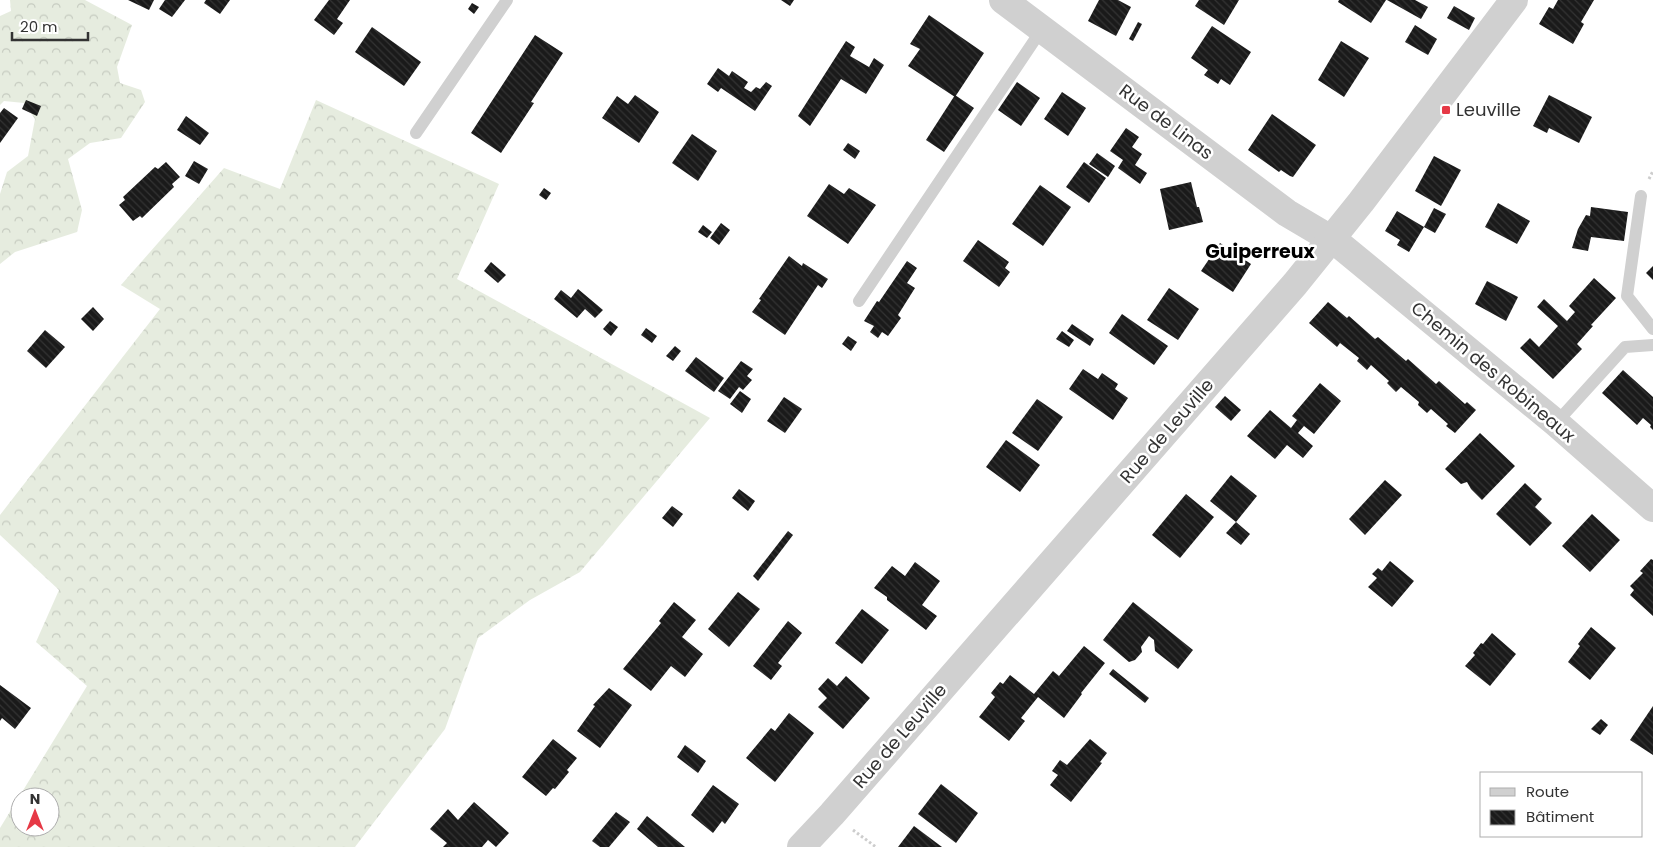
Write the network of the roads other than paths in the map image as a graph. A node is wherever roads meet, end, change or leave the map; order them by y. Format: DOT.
graph roads {
  1 [pos="507,0"];
  2 [pos="1003,0"];
  3 [pos="1514,0"];
  4 [pos="1042,29"];
  5 [pos="416,133"];
  6 [pos="1641,196"];
  7 [pos="1331,239"];
  8 [pos="859,301"];
  9 [pos="1653,329"];
  10 [pos="1653,345"];
  11 [pos="1556,422"];
  12 [pos="1653,508"];
  13 [pos="801,847"];
  1 -- 5 [label="lane"];
  2 -- 4 [label="street, Rue de Linas"];
  3 -- 7 [label="street, Rue de Leuville"];
  4 -- 7 [label="street, Rue de Linas"];
  4 -- 8 [label="lane"];
  6 -- 9 [label="lane"];
  7 -- 11 [label="street, Chemin des Robineaux"];
  7 -- 13 [label="street, Rue de Leuville"];
  10 -- 11 [label="lane"];
  11 -- 12 [label="street, Chemin des Robineaux"];
}
